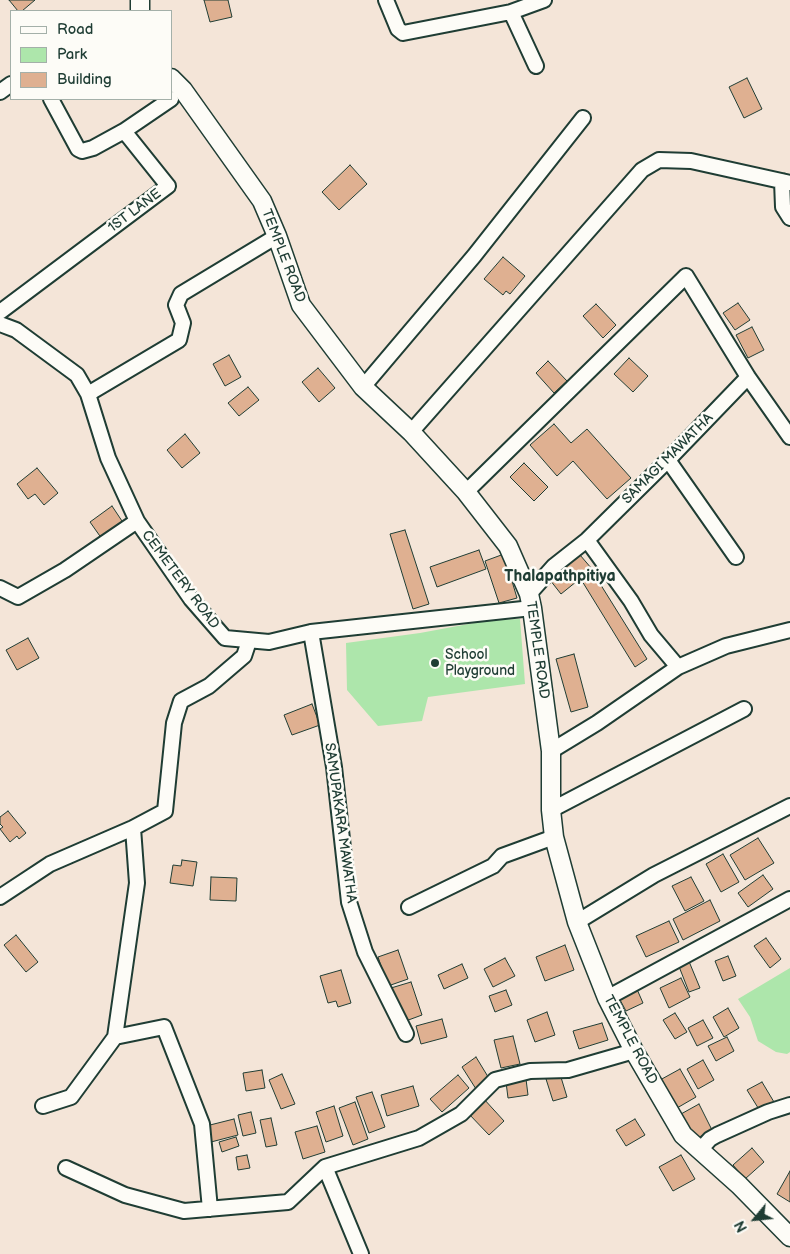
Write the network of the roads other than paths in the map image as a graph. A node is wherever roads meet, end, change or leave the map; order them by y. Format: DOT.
graph roads {
  1 [pos="386,0"];
  2 [pos="544,0"];
  3 [pos="511,12"];
  4 [pos="536,66"];
  5 [pos="174,91"];
  6 [pos="52,100"];
  7 [pos="162,100"];
  8 [pos="583,118"];
  9 [pos="124,130"];
  10 [pos="786,182"];
  11 [pos="790,218"];
  12 [pos="277,236"];
  13 [pos="0,312"];
  14 [pos="0,324"];
  15 [pos="748,377"];
  16 [pos="363,387"];
  17 [pos="88,394"];
  18 [pos="411,432"];
  19 [pos="790,437"];
  20 [pos="668,460"];
  21 [pos="466,492"];
  22 [pos="137,522"];
  23 [pos="587,540"];
  24 [pos="736,556"];
  25 [pos="0,588"];
  26 [pos="531,601"];
  27 [pos="790,630"];
  28 [pos="311,632"];
  29 [pos="249,641"];
  30 [pos="678,667"];
  31 [pos="744,709"];
  32 [pos="551,751"];
  33 [pos="790,806"];
  34 [pos="551,810"];
  35 [pos="133,828"];
  36 [pos="554,837"];
  37 [pos="0,897"];
  38 [pos="790,899"];
  39 [pos="409,907"];
  40 [pos="577,922"];
  41 [pos="606,998"];
  42 [pos="406,1034"];
  43 [pos="115,1037"];
  44 [pos="634,1051"];
  45 [pos="790,1105"];
  46 [pos="43,1106"];
  47 [pos="700,1150"];
  48 [pos="325,1167"];
  49 [pos="66,1168"];
  50 [pos="210,1209"];
  51 [pos="790,1237"];
  52 [pos="361,1254"];
  1 -- 3 [label="street"];
  2 -- 3 [label="street"];
  3 -- 4 [label="street"];
  5 -- 12 [label="main road, TEMPLE ROAD"];
  6 -- 9 [label="street"];
  7 -- 9 [label="street"];
  8 -- 16 [label="street"];
  9 -- 13 [label="street, 1ST LANE"];
  10 -- 11 [label="street"];
  10 -- 18 [label="street"];
  12 -- 16 [label="main road, TEMPLE ROAD"];
  12 -- 17 [label="street"];
  14 -- 17 [label="street, CEMETERY ROAD"];
  15 -- 19 [label="street"];
  15 -- 20 [label="street, SAMAGI MAWATHA"];
  15 -- 21 [label="street"];
  16 -- 18 [label="main road, TEMPLE ROAD"];
  17 -- 22 [label="street, CEMETERY ROAD"];
  18 -- 21 [label="main road, TEMPLE ROAD"];
  20 -- 23 [label="street, SAMAGI MAWATHA"];
  20 -- 24 [label="street"];
  21 -- 26 [label="main road, TEMPLE ROAD"];
  22 -- 25 [label="street"];
  22 -- 29 [label="street, CEMETERY ROAD"];
  23 -- 26 [label="street, SAMAGI MAWATHA"];
  23 -- 30 [label="street"];
  26 -- 28 [label="street, CEMETERY ROAD"];
  26 -- 32 [label="main road, TEMPLE ROAD"];
  27 -- 30 [label="street"];
  28 -- 29 [label="street, CEMETERY ROAD"];
  28 -- 42 [label="street, SAMUPAKARA MAWATHA"];
  29 -- 35 [label="street"];
  30 -- 32 [label="street"];
  31 -- 34 [label="street"];
  32 -- 34 [label="main road, TEMPLE ROAD"];
  33 -- 40 [label="street"];
  34 -- 36 [label="main road, TEMPLE ROAD"];
  35 -- 37 [label="street"];
  35 -- 43 [label="street"];
  36 -- 39 [label="street"];
  36 -- 40 [label="main road, TEMPLE ROAD"];
  38 -- 41 [label="street"];
  40 -- 41 [label="main road, TEMPLE ROAD"];
  41 -- 44 [label="main road, TEMPLE ROAD"];
  43 -- 46 [label="street"];
  43 -- 50 [label="street"];
  44 -- 47 [label="main road, TEMPLE ROAD"];
  44 -- 48 [label="street"];
  45 -- 47 [label="street"];
  47 -- 51 [label="main road, TEMPLE ROAD"];
  48 -- 50 [label="street"];
  48 -- 52 [label="street"];
  49 -- 50 [label="street"];
}
